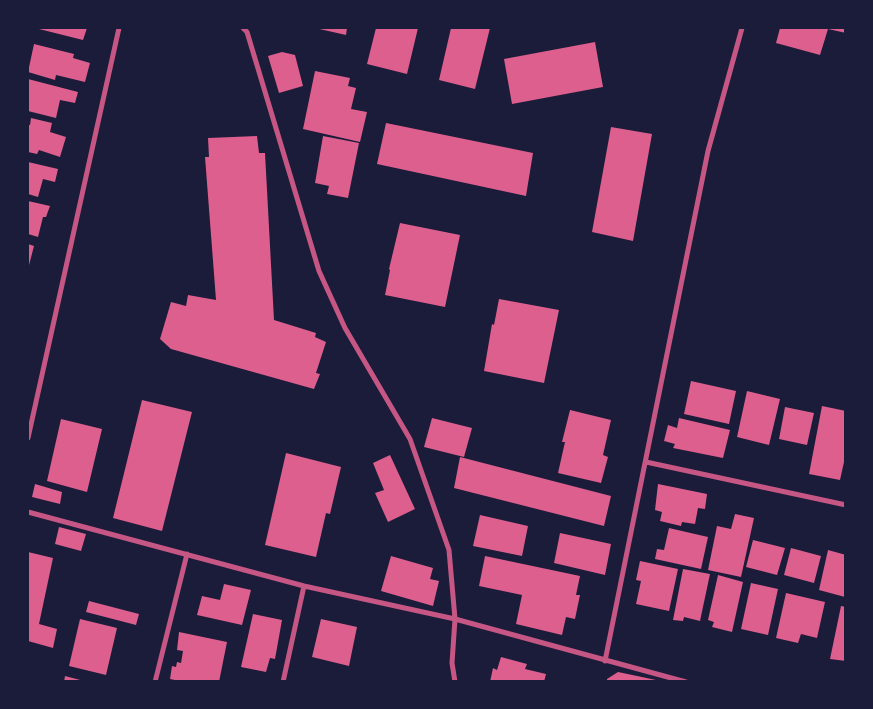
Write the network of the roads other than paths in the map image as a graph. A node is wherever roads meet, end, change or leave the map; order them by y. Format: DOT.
graph roads {
  1 [pos="118,28"];
  2 [pos="242,28"];
  3 [pos="742,28"];
  4 [pos="28,438"];
  5 [pos="646,462"];
  6 [pos="846,505"];
  7 [pos="28,512"];
  8 [pos="187,554"];
  9 [pos="304,586"];
  10 [pos="455,619"];
  11 [pos="605,661"];
  12 [pos="155,682"];
  13 [pos="283,682"];
  14 [pos="455,682"];
  15 [pos="686,682"];
  1 -- 4 [label="street"];
  2 -- 10 [label="street"];
  3 -- 5 [label="street"];
  5 -- 6 [label="street"];
  5 -- 11 [label="street"];
  7 -- 8 [label="street"];
  8 -- 9 [label="street"];
  8 -- 12 [label="street"];
  9 -- 10 [label="street"];
  9 -- 13 [label="street"];
  10 -- 11 [label="street"];
  10 -- 14 [label="street"];
  11 -- 15 [label="street"];
}
